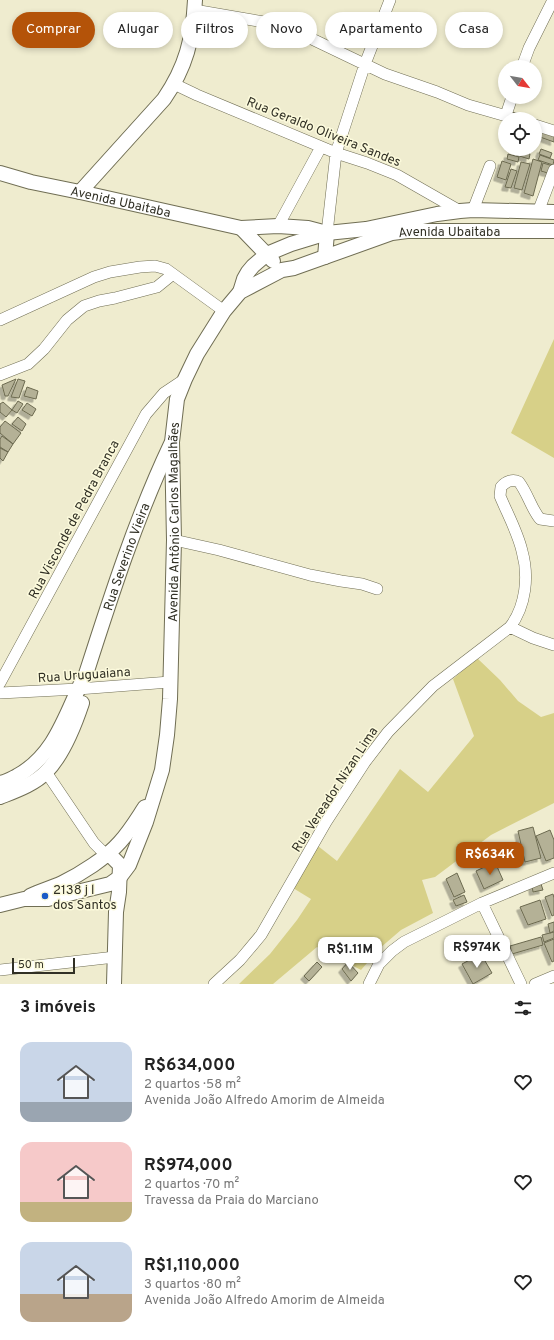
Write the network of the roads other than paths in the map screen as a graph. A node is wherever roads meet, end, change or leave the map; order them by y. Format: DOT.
graph roads {
  1 [pos="390,0"];
  2 [pos="553,0"];
  3 [pos="195,5"];
  4 [pos="525,60"];
  5 [pos="365,64"];
  6 [pos="174,84"];
  7 [pos="498,114"];
  8 [pos="542,127"];
  9 [pos="554,131"];
  10 [pos="321,147"];
  11 [pos="336,154"];
  12 [pos="490,166"];
  13 [pos="554,170"];
  14 [pos="0,174"];
  15 [pos="80,192"];
  16 [pos="467,210"];
  17 [pos="538,212"];
  18 [pos="554,212"];
  19 [pos="278,226"];
  20 [pos="241,228"];
  21 [pos="554,231"];
  22 [pos="327,233"];
  23 [pos="267,254"];
  24 [pos="325,257"];
  25 [pos="282,270"];
  26 [pos="173,274"];
  27 [pos="240,292"];
  28 [pos="224,311"];
  29 [pos="0,320"];
  30 [pos="0,375"];
  31 [pos="185,380"];
  32 [pos="172,442"];
  33 [pos="554,521"];
  34 [pos="174,540"];
  35 [pos="377,589"];
  36 [pos="510,627"];
  37 [pos="554,645"];
  38 [pos="170,682"];
  39 [pos="0,684"];
  40 [pos="82,689"];
  41 [pos="0,693"];
  42 [pos="162,770"];
  43 [pos="46,772"];
  44 [pos="0,784"];
  45 [pos="0,797"];
  46 [pos="106,854"];
  47 [pos="83,871"];
  48 [pos="554,873"];
  49 [pos="120,877"];
  50 [pos="95,887"];
  51 [pos="24,900"];
  52 [pos="482,903"];
  53 [pos="0,905"];
  54 [pos="115,957"];
  55 [pos="0,970"];
  56 [pos="554,976"];
  57 [pos="114,984"];
  58 [pos="214,984"];
  59 [pos="369,984"];
  60 [pos="521,984"];
  61 [pos="536,984"];
  1 -- 5 [label="street"];
  2 -- 4 [label="street"];
  3 -- 5 [label="street"];
  3 -- 6 [label="main road"];
  5 -- 7 [label="street"];
  5 -- 11 [label="street"];
  6 -- 10 [label="street, Rua Geraldo Oliveira Sandes"];
  6 -- 15 [label="main road"];
  8 -- 9 [label="street"];
  10 -- 11 [label="street, Rua Geraldo Oliveira Sandes"];
  10 -- 19 [label="street"];
  11 -- 16 [label="street, Rua Geraldo Oliveira Sandes"];
  11 -- 22 [label="street"];
  12 -- 16 [label="street"];
  13 -- 17 [label="street"];
  14 -- 15 [label="main road, Avenida Ubaitaba"];
  15 -- 20 [label="main road, Avenida Ubaitaba"];
  16 -- 17 [label="main road, Avenida Ubaitaba"];
  16 -- 22 [label="main road, Avenida Ubaitaba"];
  17 -- 18 [label="main road, Avenida Ubaitaba"];
  19 -- 20 [label="main road, Avenida Ubaitaba"];
  19 -- 22 [label="main road, Avenida Ubaitaba"];
  20 -- 23 [label="main road"];
  21 -- 24 [label="main road, Avenida Ubaitaba"];
  22 -- 23 [label="main road, Avenida Ubaitaba"];
  22 -- 24 [label="main road"];
  23 -- 25 [label="main road"];
  23 -- 27 [label="main road, Avenida Antônio Carlos Magalhães"];
  24 -- 25 [label="main road, Avenida Ubaitaba"];
  25 -- 27 [label="main road, Avenida Antônio Carlos Magalhães"];
  26 -- 28 [label="street"];
  26 -- 29 [label="street"];
  26 -- 30 [label="street"];
  27 -- 28 [label="main road, Avenida Antônio Carlos Magalhães"];
  28 -- 31 [label="main road, Avenida Antônio Carlos Magalhães"];
  31 -- 32 [label="main road, Avenida Antônio Carlos Magalhães"];
  31 -- 39 [label="street, Rua Visconde de Pedra Branca"];
  32 -- 34 [label="main road, Avenida Antônio Carlos Magalhães"];
  32 -- 40 [label="main road, Rua Severino Vieira"];
  33 -- 36 [label="street, Rua Vereador Nizan Lima"];
  34 -- 35 [label="street"];
  34 -- 38 [label="main road, Avenida Antônio Carlos Magalhães"];
  36 -- 37 [label="street"];
  36 -- 58 [label="street, Rua Vereador Nizan Lima"];
  38 -- 40 [label="street, Rua Uruguaiana"];
  38 -- 42 [label="main road, Avenida Antônio Carlos Magalhães"];
  40 -- 41 [label="street, Rua Uruguaiana"];
  40 -- 43 [label="main road, Rua Severino Vieira"];
  40 -- 44 [label="main road, Rua Severino Vieira"];
  42 -- 46 [label="main road, Avenida Antônio Carlos Magalhães"];
  42 -- 49 [label="main road, Avenida Antônio Carlos Magalhães"];
  43 -- 45 [label="main road, Rua Severino Vieira"];
  43 -- 46 [label="street"];
  46 -- 47 [label="main road, Avenida Antônio Carlos Magalhães"];
  46 -- 49 [label="main road"];
  47 -- 50 [label="main road"];
  47 -- 51 [label="main road, Avenida Antônio Carlos Magalhães"];
  48 -- 52 [label="street"];
  49 -- 50 [label="main road, Avenida Antônio Carlos Magalhães"];
  49 -- 54 [label="main road"];
  50 -- 51 [label="main road, Avenida Antônio Carlos Magalhães"];
  51 -- 53 [label="main road, Avenida Antônio Carlos Magalhães"];
  52 -- 59 [label="street"];
  52 -- 60 [label="street"];
  54 -- 55 [label="street"];
  54 -- 57 [label="main road"];
  56 -- 61 [label="street"];
}
